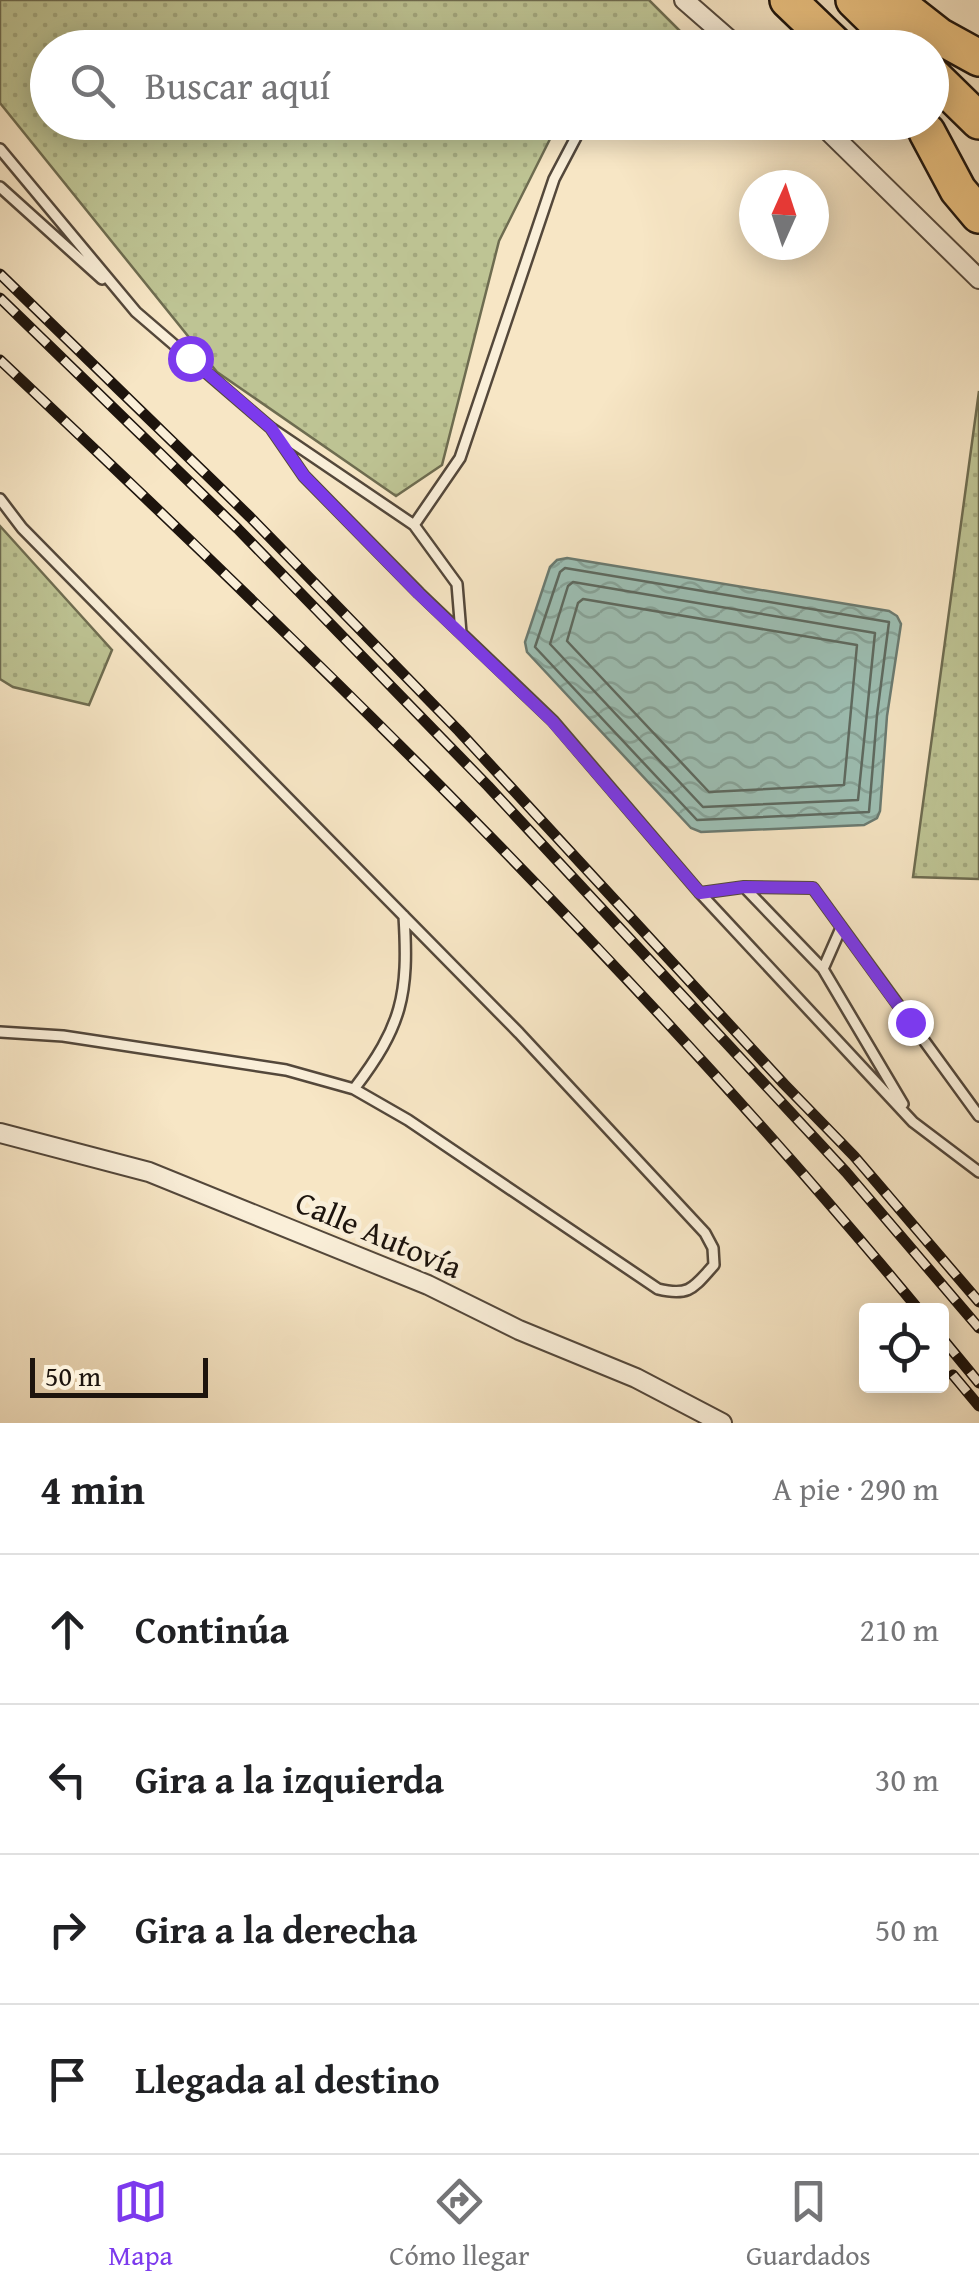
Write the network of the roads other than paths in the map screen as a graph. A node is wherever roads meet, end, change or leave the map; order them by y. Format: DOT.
graph roads {
  1 [pos="684,0"];
  2 [pos="788,0"];
  3 [pos="854,0"];
  4 [pos="893,0"];
  5 [pos="720,30"];
  6 [pos="819,30"];
  7 [pos="885,30"];
  8 [pos="931,30"];
  9 [pos="949,42"];
  10 [pos="979,58"];
  11 [pos="949,92"];
  12 [pos="979,121"];
  13 [pos="575,140"];
  14 [pos="837,140"];
  15 [pos="929,140"];
  16 [pos="935,140"];
  17 [pos="0,149"];
  18 [pos="979,182"];
  19 [pos="0,188"];
  20 [pos="979,215"];
  21 [pos="979,279"];
  22 [pos="130,303"];
  23 [pos="271,428"];
  24 [pos="0,500"];
  25 [pos="414,525"];
  26 [pos="461,633"];
  27 [pos="744,887"];
  28 [pos="700,893"];
  29 [pos="404,916"];
  30 [pos="842,928"];
  31 [pos="823,969"];
  32 [pos="0,1032"];
  33 [pos="354,1089"];
  34 [pos="979,1116"];
  35 [pos="913,1122"];
  36 [pos="0,1133"];
  37 [pos="979,1172"];
  38 [pos="722,1423"];
  1 -- 5 [label="street"];
  2 -- 6 [label="highway"];
  3 -- 7 [label="highway"];
  4 -- 8 [label="highway"];
  9 -- 10 [label="highway"];
  11 -- 12 [label="highway"];
  13 -- 25 [label="lane"];
  14 -- 21 [label="street"];
  15 -- 20 [label="highway"];
  16 -- 18 [label="highway"];
  17 -- 22 [label="lane"];
  19 -- 22 [label="lane"];
  22 -- 23 [label="lane"];
  23 -- 25 [label="lane"];
  23 -- 26 [label="lane"];
  24 -- 29 [label="lane"];
  25 -- 26 [label="lane"];
  26 -- 28 [label="lane"];
  27 -- 28 [label="lane"];
  27 -- 30 [label="lane"];
  27 -- 31 [label="lane"];
  28 -- 35 [label="lane"];
  29 -- 33 [label="lane"];
  29 -- 33 [label="lane"];
  30 -- 31 [label="lane"];
  30 -- 34 [label="lane"];
  31 -- 35 [label="lane"];
  32 -- 33 [label="lane"];
  35 -- 37 [label="lane"];
  36 -- 38 [label="street, Calle Autovía"];
}
